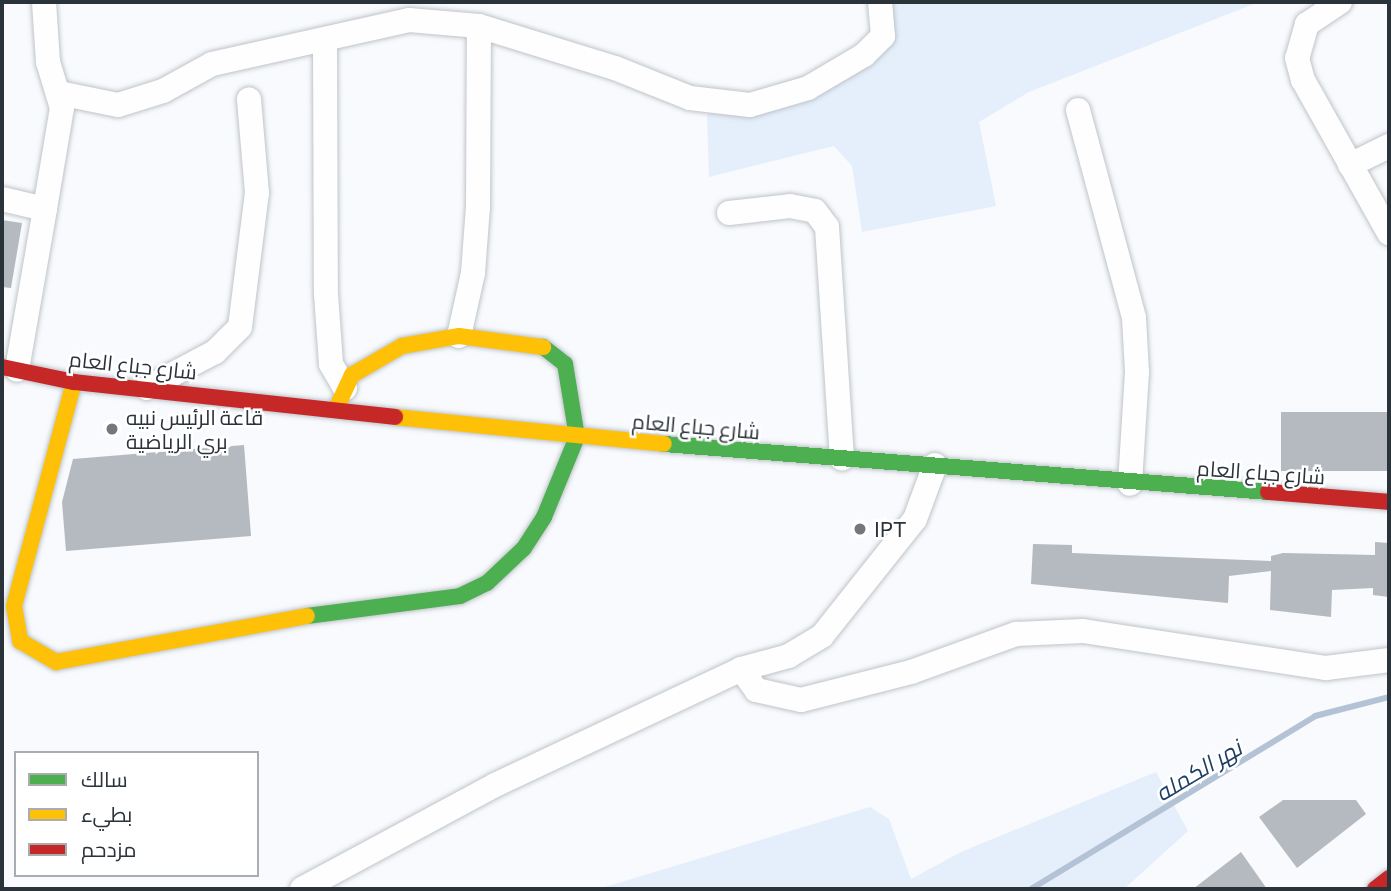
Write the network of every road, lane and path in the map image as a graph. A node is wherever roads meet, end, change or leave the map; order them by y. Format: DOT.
graph roads {
  1 [pos="44,2"];
  2 [pos="880,2"];
  3 [pos="1340,2"];
  4 [pos="479,26"];
  5 [pos="325,41"];
  6 [pos="59,93"];
  7 [pos="248,99"];
  8 [pos="1077,110"];
  9 [pos="1389,146"];
  10 [pos="1350,165"];
  11 [pos="2,199"];
  12 [pos="45,209"];
  13 [pos="729,213"];
  14 [pos="1389,233"];
  15 [pos="459,336"];
  16 [pos="9,368"];
  17 [pos="74,382"];
  18 [pos="147,388"];
  19 [pos="340,398"];
  20 [pos="577,437"];
  21 [pos="842,459"];
  22 [pos="934,465"];
  23 [pos="1130,484"];
  24 [pos="1389,502"];
  25 [pos="1389,660"];
  26 [pos="741,669"];
  27 [pos="1389,878"];
  28 [pos="302,889"];
  29 [pos="1375,889"];
  1 -- 6 [label="street"];
  2 -- 4 [label="street"];
  3 -- 10 [label="street"];
  4 -- 5 [label="street"];
  4 -- 15 [label="street"];
  5 -- 6 [label="street"];
  5 -- 19 [label="street"];
  6 -- 12 [label="street"];
  7 -- 18 [label="street"];
  8 -- 23 [label="street"];
  9 -- 10 [label="street"];
  10 -- 14 [label="street"];
  11 -- 12 [label="street"];
  12 -- 16 [label="street"];
  13 -- 21 [label="street"];
  15 -- 19 [label="main road"];
  15 -- 20 [label="main road"];
  16 -- 17 [label="main road, شارع جباع العام"];
  17 -- 18 [label="main road, شارع جباع العام"];
  17 -- 20 [label="main road"];
  18 -- 19 [label="main road, شارع جباع العام"];
  19 -- 20 [label="main road, شارع جباع العام"];
  20 -- 21 [label="main road, شارع جباع العام"];
  21 -- 22 [label="main road, شارع جباع العام"];
  22 -- 23 [label="main road, شارع جباع العام"];
  22 -- 26 [label="street"];
  23 -- 24 [label="main road, شارع جباع العام"];
  25 -- 26 [label="street"];
  26 -- 28 [label="street"];
  27 -- 29 [label="main road"];
}
